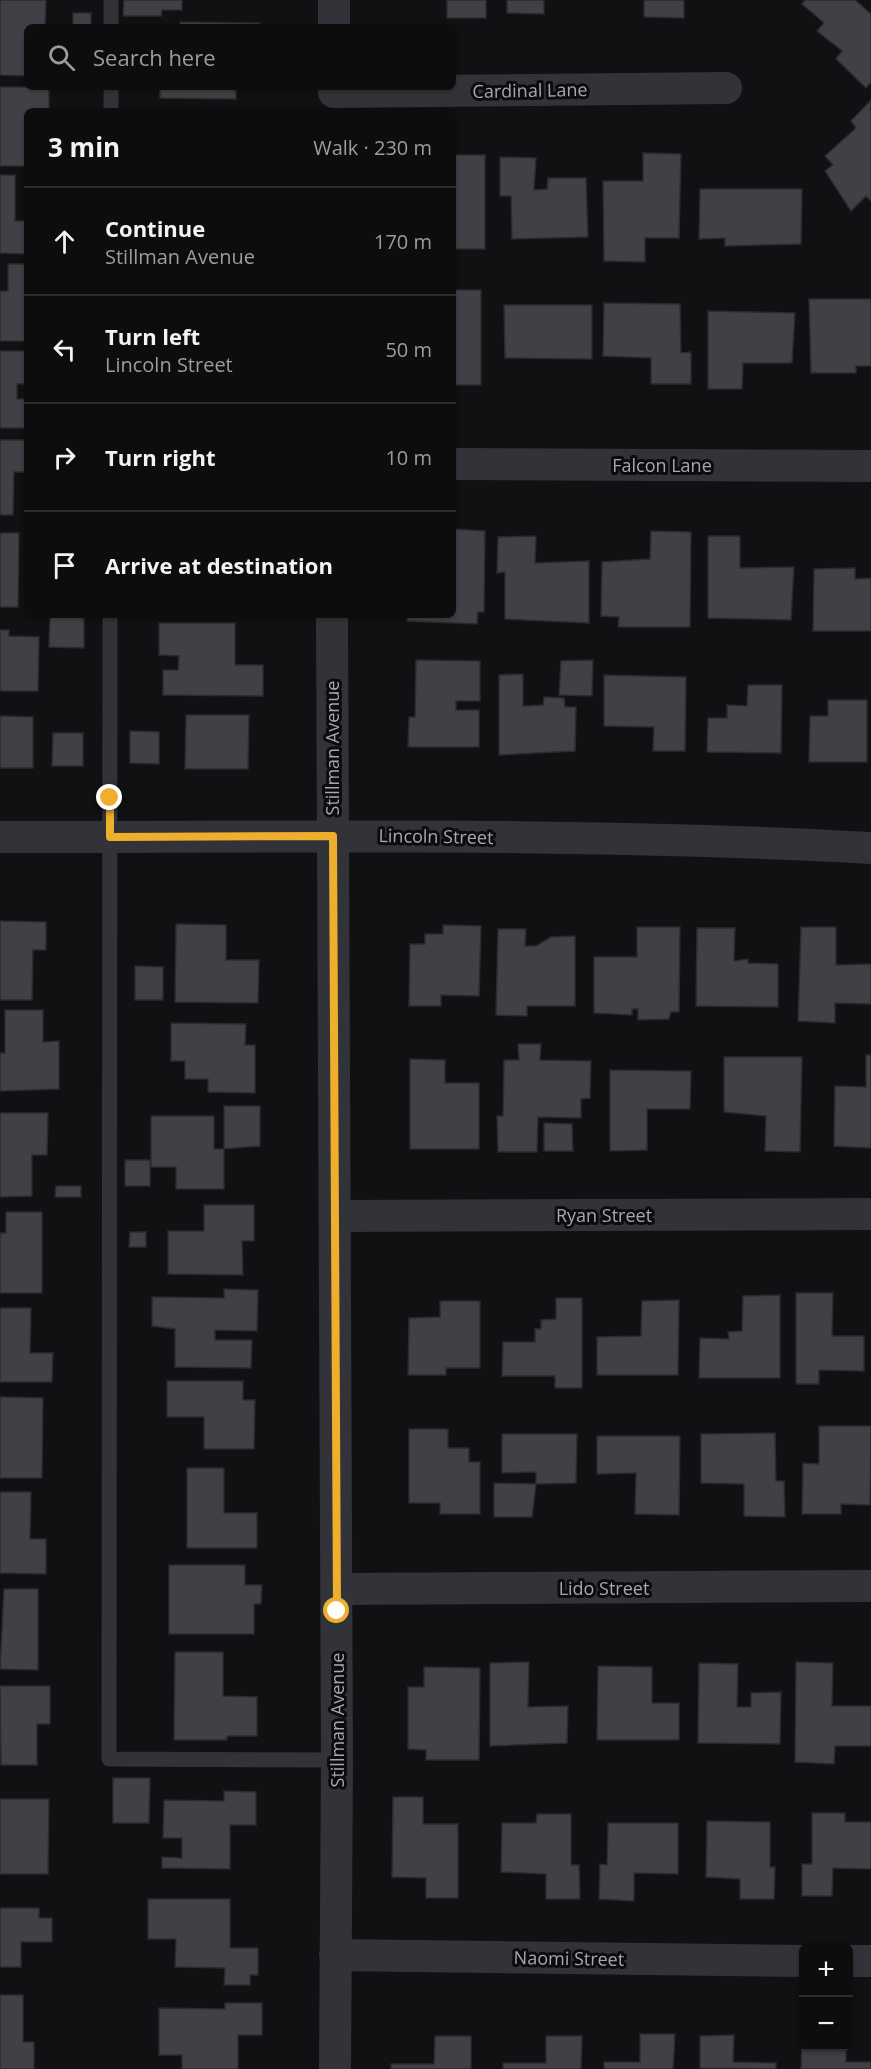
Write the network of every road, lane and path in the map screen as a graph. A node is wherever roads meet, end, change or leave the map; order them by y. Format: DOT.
graph roads {
  1 [pos="111,0"];
  2 [pos="334,0"];
  3 [pos="111,24"];
  4 [pos="334,24"];
  5 [pos="726,88"];
  6 [pos="111,90"];
  7 [pos="334,97"];
  8 [pos="111,108"];
  9 [pos="456,464"];
  10 [pos="871,466"];
  11 [pos="110,618"];
  12 [pos="333,618"];
  13 [pos="333,836"];
  14 [pos="0,837"];
  15 [pos="110,837"];
  16 [pos="871,848"];
  17 [pos="871,1215"];
  18 [pos="336,1216"];
  19 [pos="871,1586"];
  20 [pos="337,1589"];
  21 [pos="337,1760"];
  22 [pos="334,1955"];
  23 [pos="799,1961"];
  24 [pos="853,1961"];
  25 [pos="871,1961"];
  26 [pos="335,2069"];
  1 -- 3 [label="lane"];
  2 -- 4 [label="street"];
  5 -- 7 [label="street, Cardinal Lane"];
  6 -- 8 [label="lane"];
  9 -- 10 [label="street, Falcon Lane"];
  11 -- 15 [label="lane"];
  12 -- 13 [label="street, Stillman Avenue"];
  13 -- 15 [label="street, Lincoln Street"];
  13 -- 16 [label="street, Lincoln Street"];
  13 -- 18 [label="street, Stillman Avenue"];
  14 -- 15 [label="street, Lincoln Street"];
  15 -- 21 [label="lane"];
  17 -- 18 [label="street, Ryan Street"];
  18 -- 20 [label="street, Stillman Avenue"];
  19 -- 20 [label="street, Lido Street"];
  20 -- 21 [label="street, Stillman Avenue"];
  21 -- 22 [label="street, Stillman Avenue"];
  22 -- 23 [label="street, Naomi Street"];
  22 -- 26 [label="street, Stillman Avenue"];
  24 -- 25 [label="street"];
}
